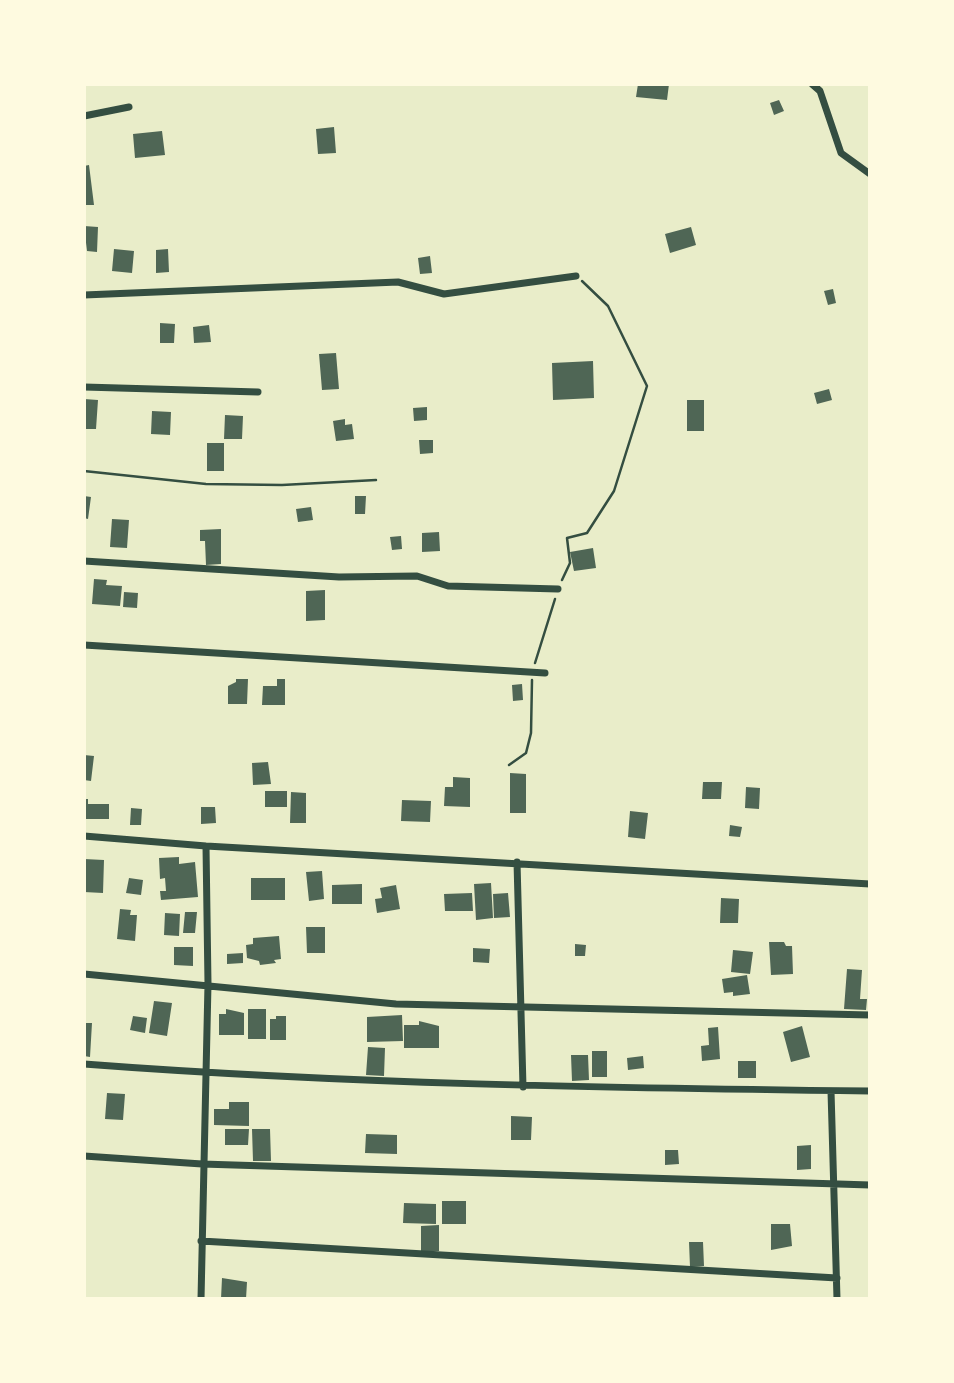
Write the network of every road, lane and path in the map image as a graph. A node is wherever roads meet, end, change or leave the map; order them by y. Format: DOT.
graph roads {
  1 [pos="812,84"];
  2 [pos="129,107"];
  3 [pos="84,116"];
  4 [pos="870,174"];
  5 [pos="576,276"];
  6 [pos="84,295"];
  7 [pos="84,387"];
  8 [pos="258,392"];
  9 [pos="84,471"];
  10 [pos="376,480"];
  11 [pos="84,561"];
  12 [pos="558,589"];
  13 [pos="84,645"];
  14 [pos="532,672"];
  15 [pos="545,673"];
  16 [pos="509,765"];
  17 [pos="84,836"];
  18 [pos="206,846"];
  19 [pos="517,862"];
  20 [pos="870,884"];
  21 [pos="84,974"];
  22 [pos="208,984"];
  23 [pos="523,1007"];
  24 [pos="870,1015"];
  25 [pos="84,1064"];
  26 [pos="204,1073"];
  27 [pos="523,1087"];
  28 [pos="831,1091"];
  29 [pos="870,1091"];
  30 [pos="84,1156"];
  31 [pos="202,1164"];
  32 [pos="834,1184"];
  33 [pos="870,1185"];
  34 [pos="201,1241"];
  35 [pos="837,1278"];
  36 [pos="201,1299"];
  37 [pos="837,1299"];
  1 -- 4 [label="street"];
  2 -- 3 [label="street"];
  5 -- 6 [label="street"];
  5 -- 12 [label="path"];
  7 -- 8 [label="street"];
  9 -- 10 [label="path"];
  11 -- 12 [label="street"];
  12 -- 14 [label="path"];
  13 -- 14 [label="street"];
  14 -- 15 [label="street"];
  14 -- 16 [label="path"];
  17 -- 18 [label="street"];
  18 -- 19 [label="street"];
  18 -- 22 [label="street"];
  19 -- 20 [label="street"];
  19 -- 23 [label="street"];
  21 -- 22 [label="street"];
  22 -- 23 [label="street"];
  22 -- 26 [label="street"];
  23 -- 24 [label="street"];
  23 -- 27 [label="street"];
  25 -- 26 [label="street"];
  26 -- 27 [label="street"];
  26 -- 31 [label="street"];
  27 -- 28 [label="street"];
  28 -- 29 [label="street"];
  28 -- 32 [label="street"];
  30 -- 31 [label="street"];
  31 -- 32 [label="street"];
  31 -- 34 [label="street"];
  32 -- 33 [label="street"];
  32 -- 35 [label="street"];
  34 -- 35 [label="street"];
  34 -- 36 [label="street"];
  35 -- 37 [label="street"];
}
